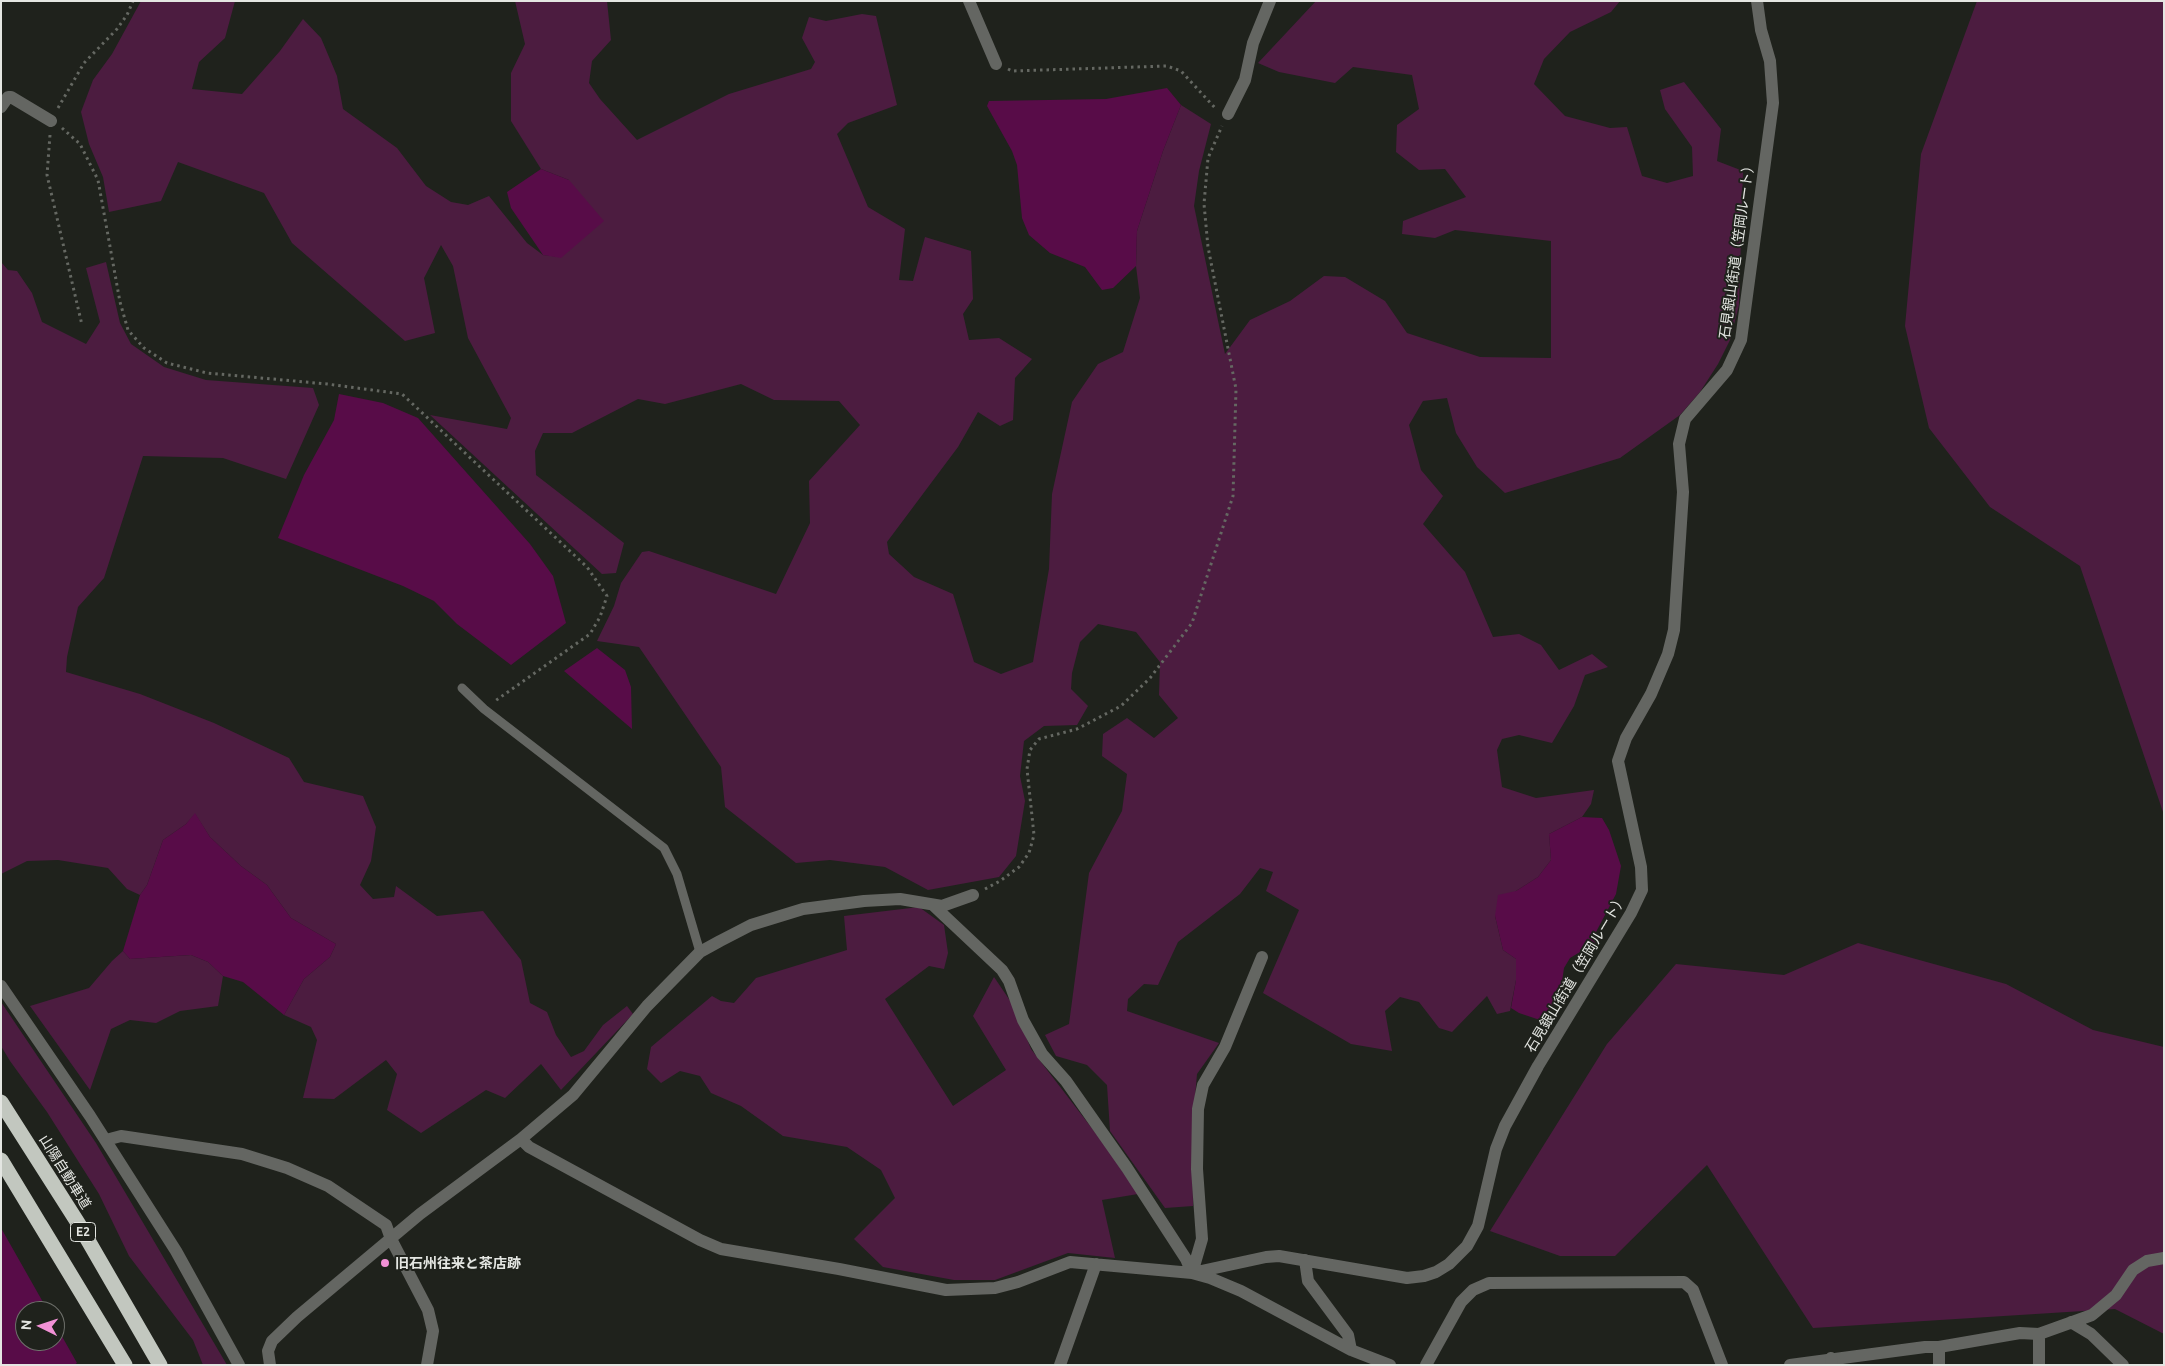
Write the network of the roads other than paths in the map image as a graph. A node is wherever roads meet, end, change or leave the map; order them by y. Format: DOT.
graph roads {
  1 [pos="969,1"];
  2 [pos="1270,1"];
  3 [pos="1757,1"];
  4 [pos="996,64"];
  5 [pos="1,107"];
  6 [pos="1228,114"];
  7 [pos="51,121"];
  8 [pos="462,688"];
  9 [pos="974,895"];
  10 [pos="934,906"];
  11 [pos="700,952"];
  12 [pos="1262,956"];
  13 [pos="1,986"];
  14 [pos="1,1102"];
  15 [pos="521,1139"];
  16 [pos="106,1140"];
  17 [pos="1,1160"];
  18 [pos="391,1239"];
  19 [pos="2164,1258"];
  20 [pos="1305,1260"];
  21 [pos="1096,1264"];
  22 [pos="1192,1273"];
  23 [pos="2071,1322"];
  24 [pos="2039,1334"];
  25 [pos="1939,1347"];
  26 [pos="1352,1350"];
  27 [pos="1832,1361"];
  28 [pos="125,1365"];
  29 [pos="160,1365"];
  30 [pos="239,1365"];
  31 [pos="270,1365"];
  32 [pos="427,1365"];
  33 [pos="1060,1365"];
  34 [pos="1390,1365"];
  35 [pos="1426,1365"];
  36 [pos="1722,1365"];
  37 [pos="1790,1365"];
  38 [pos="1939,1365"];
  39 [pos="2039,1365"];
  40 [pos="2123,1365"];
  1 -- 4 [label="street"];
  2 -- 6 [label="street"];
  3 -- 20 [label="street, 石見銀山街道（笠岡ルート）"];
  5 -- 7 [label="street"];
  8 -- 11 [label="lane"];
  9 -- 10 [label="street"];
  10 -- 11 [label="street"];
  10 -- 22 [label="street"];
  11 -- 15 [label="street"];
  12 -- 22 [label="street"];
  13 -- 16 [label="street"];
  14 -- 29 [label="highway, 山陽自動車道 / E2"];
  15 -- 18 [label="street"];
  15 -- 21 [label="street"];
  16 -- 18 [label="street"];
  16 -- 30 [label="street"];
  17 -- 28 [label="highway, E2"];
  18 -- 31 [label="street"];
  18 -- 32 [label="street"];
  19 -- 23 [label="street"];
  20 -- 22 [label="street, 石見銀山街道（笠岡ルート）"];
  20 -- 26 [label="street"];
  21 -- 22 [label="street"];
  21 -- 33 [label="street"];
  22 -- 26 [label="street"];
  23 -- 24 [label="street"];
  23 -- 40 [label="street"];
  24 -- 25 [label="street"];
  24 -- 39 [label="street"];
  25 -- 27 [label="street"];
  25 -- 38 [label="street"];
  26 -- 34 [label="street"];
  27 -- 37 [label="street"];
  35 -- 36 [label="street"];
}
